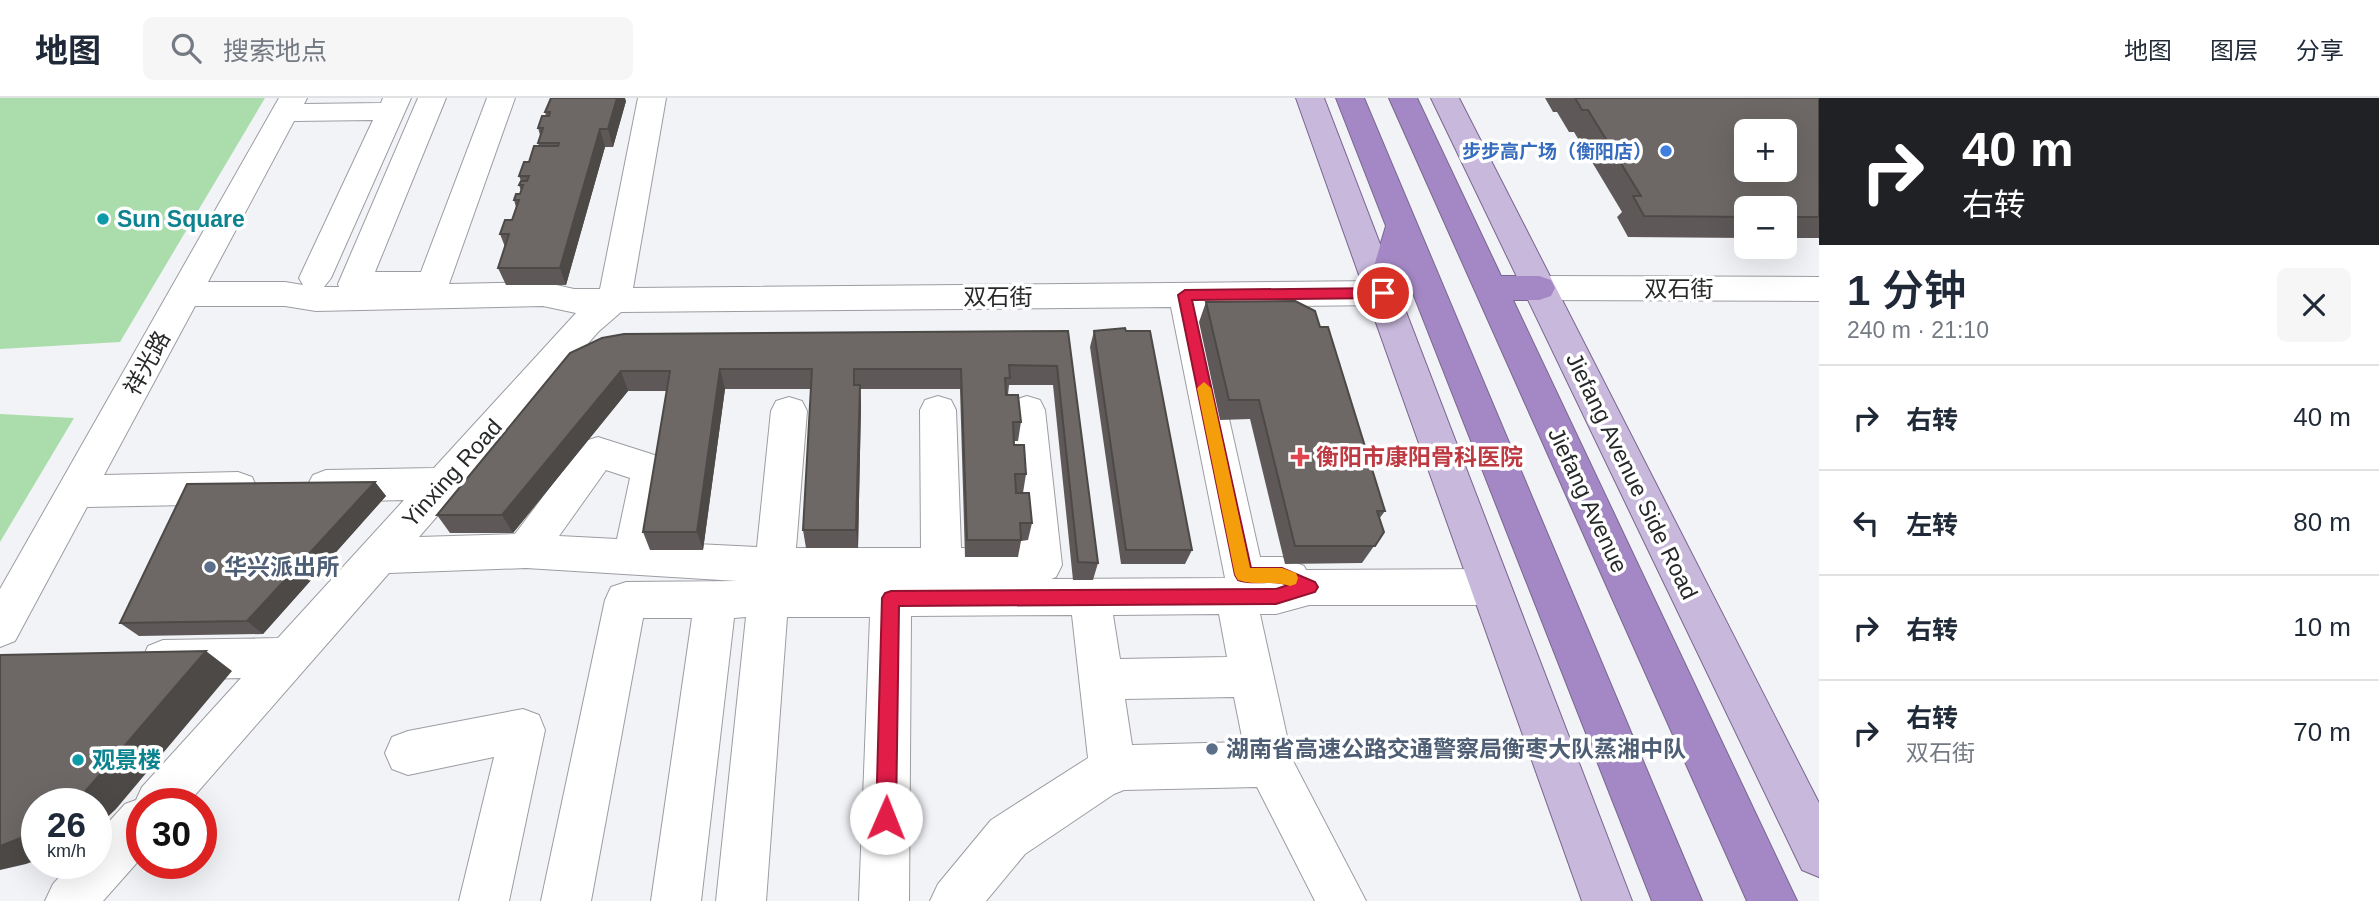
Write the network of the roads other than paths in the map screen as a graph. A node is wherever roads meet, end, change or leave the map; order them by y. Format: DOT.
graph roads {
  1 [pos="432,98"];
  2 [pos="501,98"];
  3 [pos="652,98"];
  4 [pos="1310,98"];
  5 [pos="1350,98"];
  6 [pos="1403,98"];
  7 [pos="1445,98"];
  8 [pos="394,104"];
  9 [pos="289,105"];
  10 [pos="1402,226"];
  11 [pos="315,278"];
  12 [pos="1490,288"];
  13 [pos="1539,288"];
  14 [pos="1819,289"];
  15 [pos="1383,293"];
  16 [pos="185,294"];
  17 [pos="1185,295"];
  18 [pos="614,300"];
  19 [pos="938,410"];
  20 [pos="1027,410"];
  21 [pos="789,411"];
  22 [pos="443,483"];
  23 [pos="76,491"];
  24 [pos="526,551"];
  25 [pos="379,556"];
  26 [pos="633,558"];
  27 [pos="941,565"];
  28 [pos="1093,580"];
  29 [pos="772,583"];
  30 [pos="1240,586"];
  31 [pos="1491,587"];
  32 [pos="891,598"];
  33 [pos="715,600"];
  34 [pos="5,652"];
  35 [pos="288,657"];
  36 [pos="123,662"];
  37 [pos="1252,677"];
  38 [pos="1101,680"];
  39 [pos="702,699"];
  40 [pos="759,699"];
  41 [pos="408,753"];
  42 [pos="1270,765"];
  43 [pos="1113,770"];
  44 [pos="171,788"];
  45 [pos="126,839"];
  46 [pos="1819,853"];
  47 [pos="70,901"];
  48 [pos="484,901"];
  49 [pos="566,901"];
  50 [pos="676,901"];
  51 [pos="741,901"];
  52 [pos="884,901"];
  53 [pos="955,901"];
  54 [pos="1341,901"];
  55 [pos="1607,901"];
  56 [pos="1677,901"];
  57 [pos="1772,901"];
  1 -- 2 [label="street"];
  3 -- 18 [label="street"];
  4 -- 15 [label="main road"];
  5 -- 10 [label="highway"];
  6 -- 12 [label="highway, Jiefang Avenue"];
  7 -- 13 [label="main road, Jiefang Avenue Side Road"];
  8 -- 9 [label="street"];
  8 -- 11 [label="street"];
  9 -- 16 [label="street, 祥光路"];
  10 -- 15 [label="highway"];
  10 -- 56 [label="highway"];
  12 -- 13 [label="highway"];
  12 -- 57 [label="highway, Jiefang Avenue"];
  13 -- 14 [label="street, 双石街"];
  13 -- 46 [label="main road, Jiefang Avenue Side Road"];
  15 -- 17 [label="street, 双石街"];
  15 -- 31 [label="main road"];
  16 -- 18 [label="street, 双石街"];
  16 -- 23 [label="street, 祥光路"];
  17 -- 18 [label="street, 双石街"];
  17 -- 30 [label="street"];
  18 -- 22 [label="street, Yinxing Road"];
  19 -- 27 [label="street"];
  20 -- 27 [label="street"];
  21 -- 29 [label="street"];
  22 -- 23 [label="street"];
  22 -- 25 [label="street, Yinxing Road"];
  23 -- 34 [label="street, 祥光路"];
  24 -- 25 [label="street"];
  24 -- 26 [label="street"];
  24 -- 26 [label="street"];
  25 -- 35 [label="street, Yinxing Road"];
  26 -- 29 [label="street"];
  27 -- 29 [label="street"];
  28 -- 30 [label="street"];
  28 -- 32 [label="street"];
  28 -- 38 [label="street"];
  29 -- 32 [label="street"];
  29 -- 33 [label="street"];
  29 -- 40 [label="street"];
  30 -- 31 [label="street"];
  30 -- 37 [label="street"];
  31 -- 55 [label="main road"];
  32 -- 52 [label="street"];
  33 -- 39 [label="street"];
  33 -- 49 [label="street"];
  35 -- 36 [label="street"];
  35 -- 44 [label="street, Yinxing Road"];
  37 -- 38 [label="street"];
  37 -- 42 [label="street"];
  38 -- 43 [label="street"];
  39 -- 40 [label="street"];
  39 -- 50 [label="street"];
  40 -- 51 [label="street"];
  41 -- 48 [label="street"];
  42 -- 43 [label="street"];
  42 -- 54 [label="street"];
  43 -- 53 [label="street"];
  45 -- 47 [label="street"];
}
